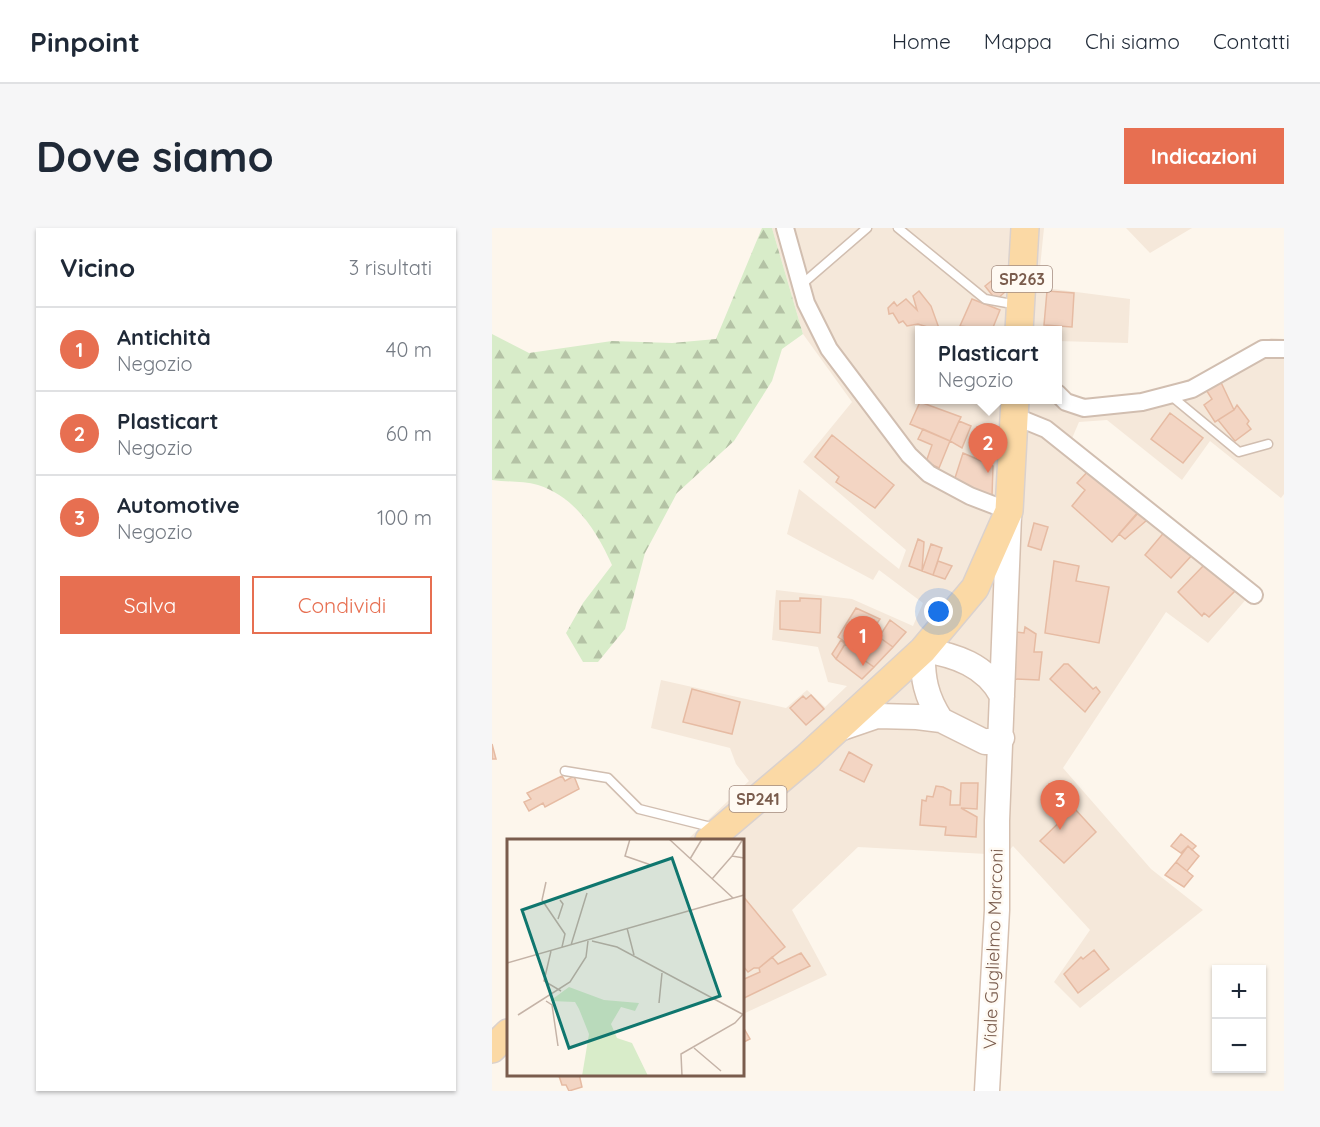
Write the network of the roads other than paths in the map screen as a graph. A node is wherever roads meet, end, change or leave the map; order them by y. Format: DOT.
graph roads {
  1 [pos="785,228"];
  2 [pos="867,228"];
  3 [pos="898,228"];
  4 [pos="1025,228"];
  5 [pos="801,285"];
  6 [pos="1020,318"];
  7 [pos="1284,349"];
  8 [pos="1170,395"];
  9 [pos="1062,398"];
  10 [pos="1015,408"];
  11 [pos="1268,444"];
  12 [pos="1009,511"];
  13 [pos="1254,595"];
  14 [pos="923,650"];
  15 [pos="1002,696"];
  16 [pos="941,720"];
  17 [pos="837,730"];
  18 [pos="1002,738"];
  19 [pos="977,740"];
  20 [pos="565,771"];
  21 [pos="998,806"];
  22 [pos="711,839"];
  23 [pos="507,1034"];
  24 [pos="492,1048"];
  25 [pos="987,1091"];
  1 -- 5 [label="street"];
  2 -- 5 [label="lane"];
  3 -- 6 [label="lane"];
  4 -- 6 [label="main road, SP263"];
  5 -- 12 [label="street"];
  7 -- 8 [label="street"];
  8 -- 9 [label="street"];
  8 -- 11 [label="lane"];
  10 -- 12 [label="main road"];
  10 -- 13 [label="street"];
  12 -- 14 [label="main road, SP241"];
  12 -- 15 [label="main road, Viale Guglielmo Marconi"];
  14 -- 15 [label="main road"];
  14 -- 16 [label="main road"];
  14 -- 17 [label="main road, SP241"];
  15 -- 18 [label="main road, Viale Guglielmo Marconi"];
  16 -- 17 [label="main road"];
  16 -- 19 [label="main road"];
  17 -- 22 [label="main road, SP241"];
  18 -- 19 [label="main road"];
  18 -- 21 [label="main road, Viale Guglielmo Marconi"];
  19 -- 21 [label="main road"];
  20 -- 22 [label="lane"];
  21 -- 25 [label="main road, Viale Guglielmo Marconi"];
  23 -- 24 [label="main road"];
}
